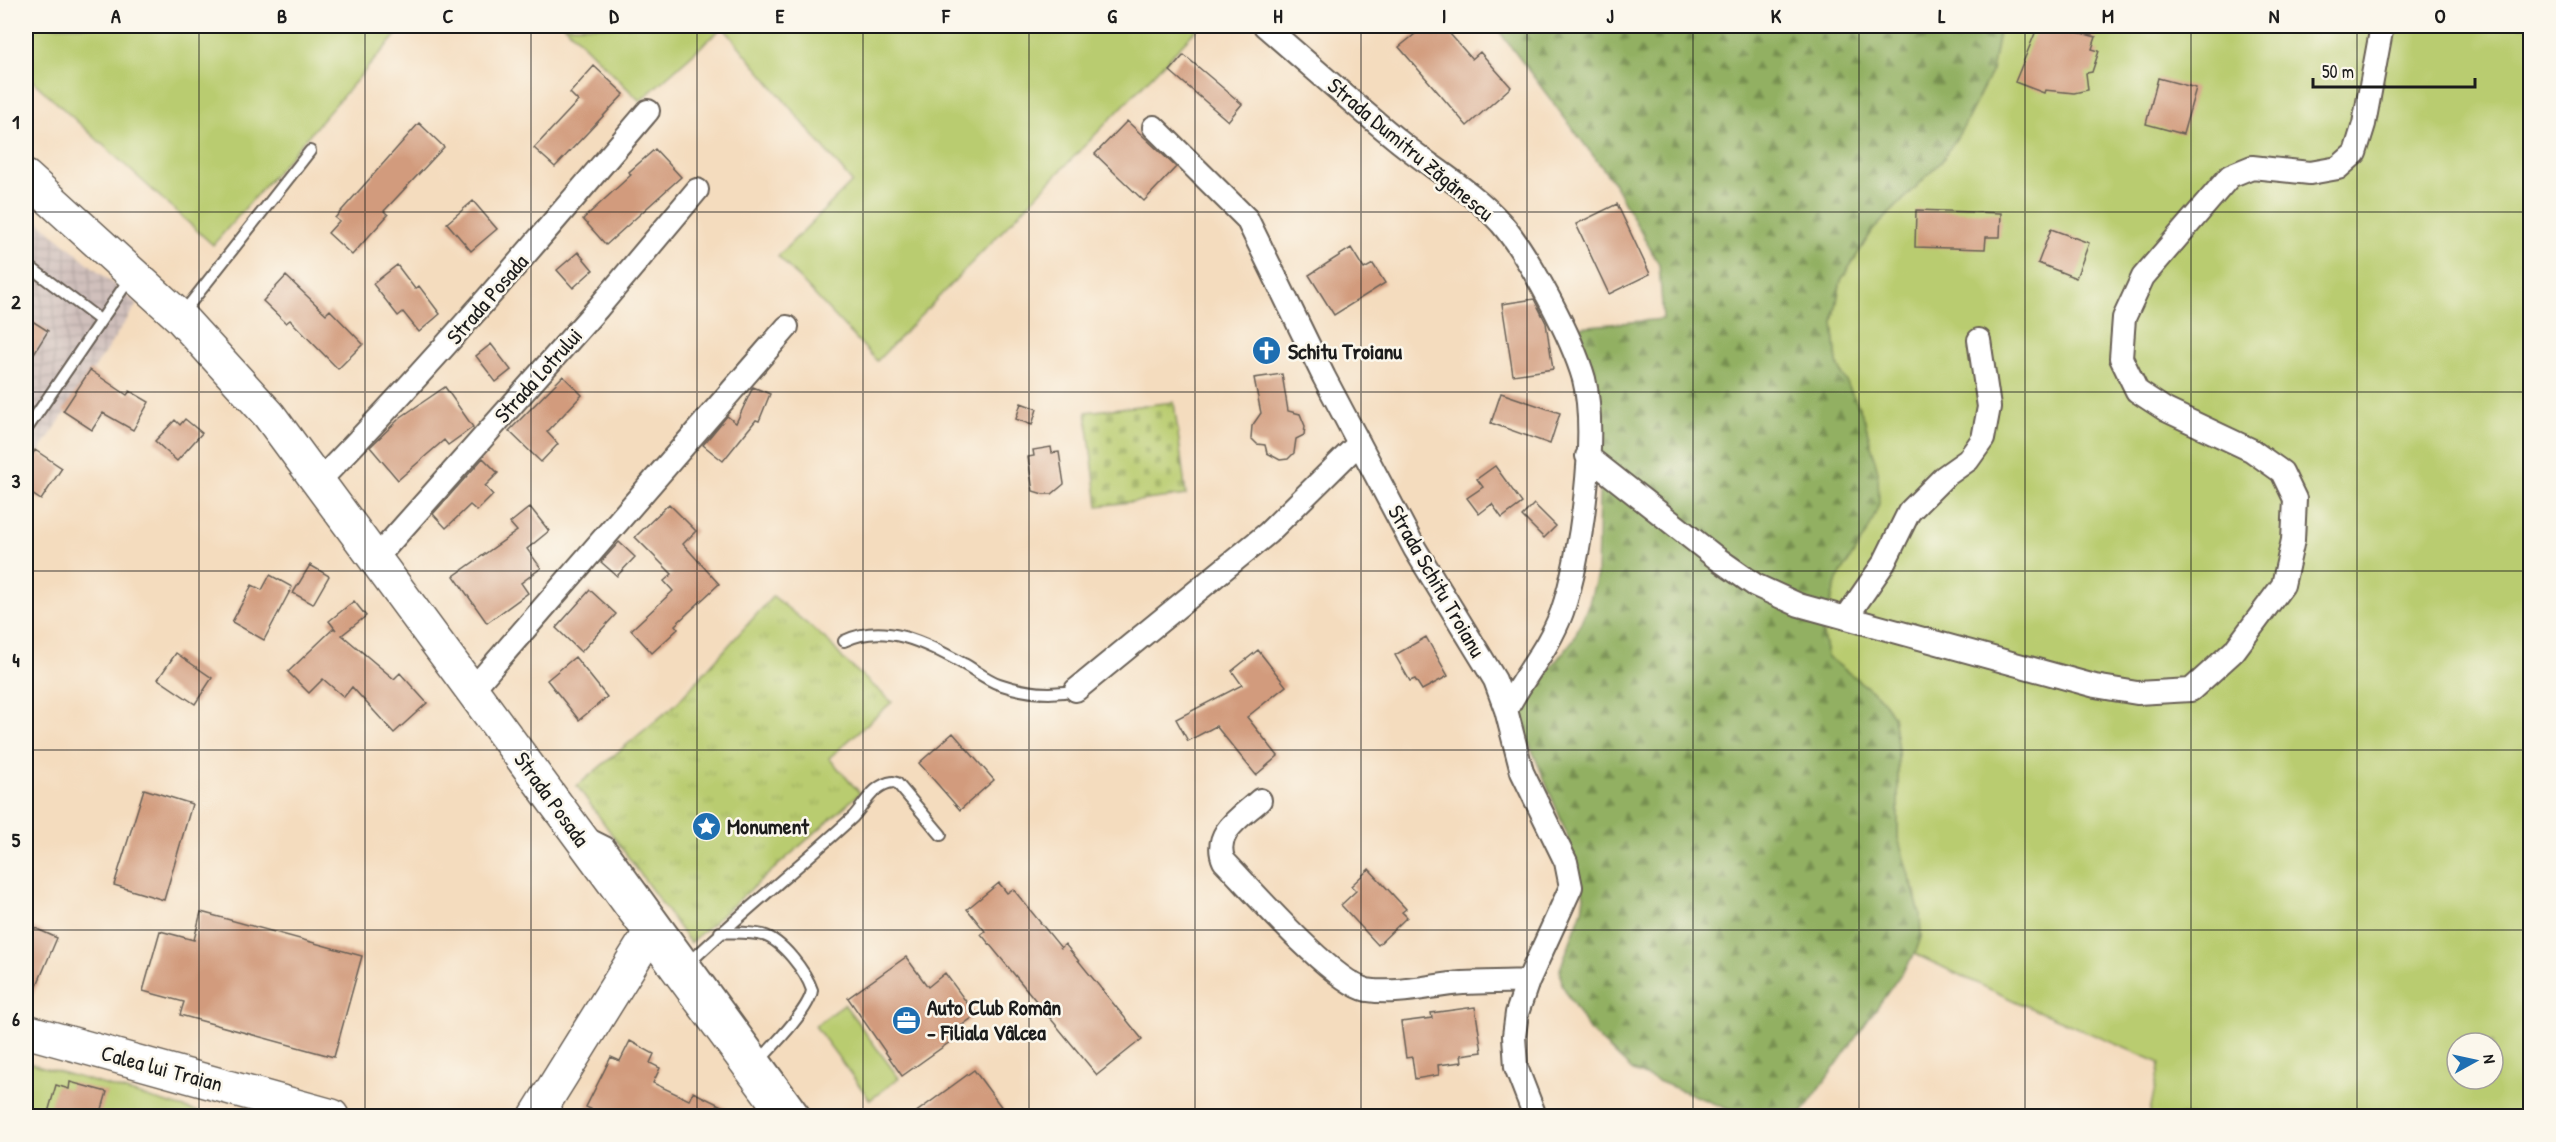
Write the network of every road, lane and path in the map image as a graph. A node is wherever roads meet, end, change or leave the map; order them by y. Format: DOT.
graph roads {
  1 [pos="1265,26"];
  2 [pos="2382,26"];
  3 [pos="648,111"];
  4 [pos="1154,127"];
  5 [pos="310,151"];
  6 [pos="26,177"];
  7 [pos="697,190"];
  8 [pos="26,264"];
  9 [pos="134,273"];
  10 [pos="180,316"];
  11 [pos="100,320"];
  12 [pos="787,327"];
  13 [pos="1979,340"];
  14 [pos="26,430"];
  15 [pos="1362,448"];
  16 [pos="1587,456"];
  17 [pos="319,481"];
  18 [pos="376,558"];
  19 [pos="1846,618"];
  20 [pos="844,641"];
  21 [pos="472,690"];
  22 [pos="1076,690"];
  23 [pos="1506,710"];
  24 [pos="1260,800"];
  25 [pos="573,826"];
  26 [pos="941,835"];
  27 [pos="720,932"];
  28 [pos="650,933"];
  29 [pos="686,966"];
  30 [pos="1528,981"];
  31 [pos="26,1031"];
  32 [pos="757,1063"];
  33 [pos="332,1116"];
  34 [pos="536,1116"];
  35 [pos="786,1116"];
  36 [pos="807,1116"];
  37 [pos="1535,1116"];
  1 -- 16 [label="street, Strada Dumitru Zăgănescu"];
  2 -- 19 [label="street"];
  3 -- 17 [label="street, Strada Posada"];
  4 -- 15 [label="street, Strada Schitu Troianu"];
  5 -- 10 [label="lane"];
  6 -- 9 [label="main road, Strada Posada"];
  7 -- 18 [label="street, Strada Lotrului"];
  8 -- 11 [label="lane"];
  9 -- 10 [label="main road, Strada Posada"];
  9 -- 11 [label="lane"];
  10 -- 17 [label="main road, Strada Posada"];
  11 -- 14 [label="lane"];
  12 -- 21 [label="street"];
  13 -- 19 [label="street"];
  15 -- 22 [label="street"];
  15 -- 23 [label="street, Strada Schitu Troianu"];
  16 -- 19 [label="street"];
  16 -- 23 [label="street"];
  17 -- 18 [label="main road, Strada Posada"];
  18 -- 21 [label="main road, Strada Posada"];
  20 -- 22 [label="lane"];
  21 -- 25 [label="main road, Strada Posada"];
  23 -- 30 [label="street, Strada Schitu Troianu"];
  24 -- 30 [label="street"];
  25 -- 28 [label="main road, Strada Posada"];
  25 -- 29 [label="lane"];
  26 -- 27 [label="lane"];
  27 -- 29 [label="lane"];
  27 -- 32 [label="lane"];
  28 -- 29 [label="main road, Strada Posada"];
  28 -- 34 [label="main road"];
  29 -- 32 [label="main road, Strada Posada"];
  30 -- 37 [label="street, Strada Schitu Troianu"];
  31 -- 33 [label="main road, Calea lui Traian"];
  32 -- 35 [label="main road, Strada Posada"];
  32 -- 36 [label="lane"];
}
